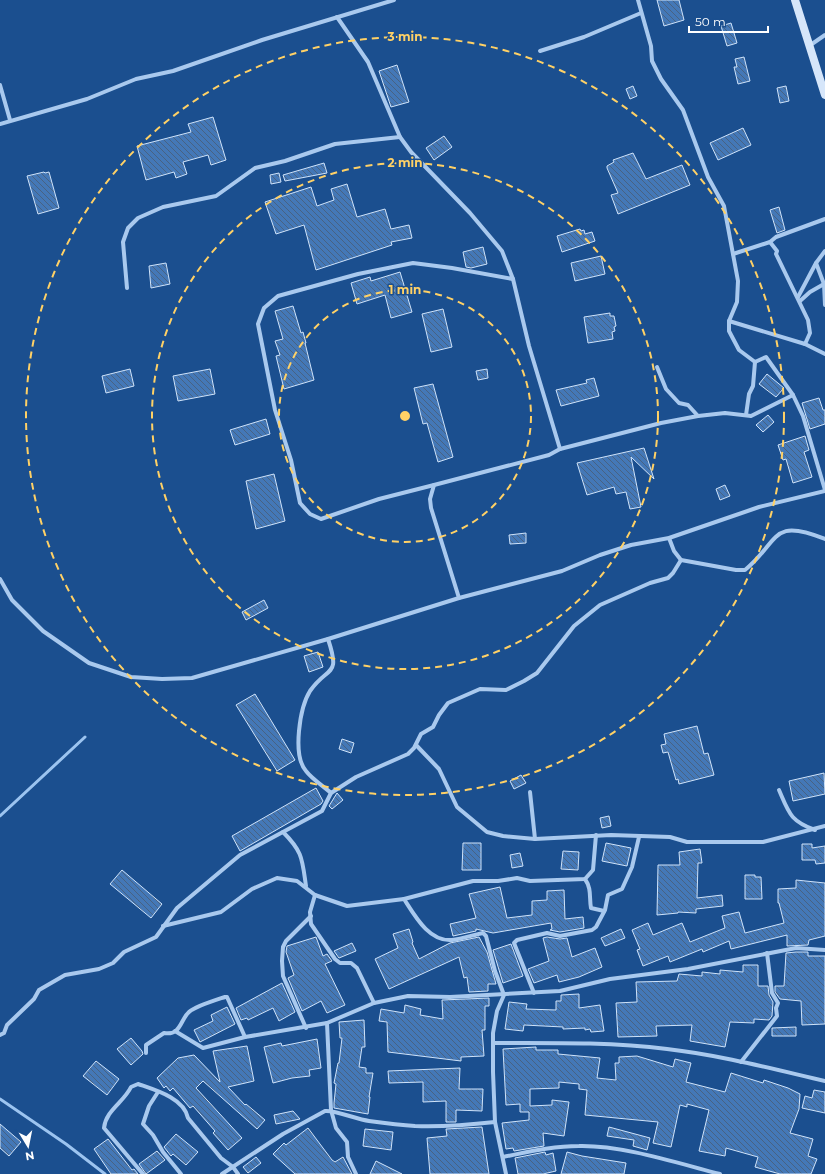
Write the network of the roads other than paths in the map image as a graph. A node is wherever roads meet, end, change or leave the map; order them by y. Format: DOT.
graph roads {
  1 [pos="394,0"];
  2 [pos="638,0"];
  3 [pos="796,0"];
  4 [pos="641,13"];
  5 [pos="338,17"];
  6 [pos="825,35"];
  7 [pos="809,46"];
  8 [pos="540,51"];
  9 [pos="0,85"];
  10 [pos="825,95"];
  11 [pos="10,120"];
  12 [pos="0,124"];
  13 [pos="400,137"];
  14 [pos="825,219"];
  15 [pos="770,242"];
  16 [pos="825,251"];
  17 [pos="733,254"];
  18 [pos="816,263"];
  19 [pos="513,279"];
  20 [pos="824,284"];
  21 [pos="127,288"];
  22 [pos="799,299"];
  23 [pos="825,305"];
  24 [pos="729,321"];
  25 [pos="805,344"];
  26 [pos="825,354"];
  27 [pos="755,362"];
  28 [pos="657,367"];
  29 [pos="793,395"];
  30 [pos="746,415"];
  31 [pos="698,416"];
  32 [pos="560,449"];
  33 [pos="434,485"];
  34 [pos="825,490"];
  35 [pos="669,538"];
  36 [pos="825,539"];
  37 [pos="681,560"];
  38 [pos="0,579"];
  39 [pos="459,598"];
  40 [pos="328,639"];
  41 [pos="416,744"];
  42 [pos="779,790"];
  43 [pos="530,792"];
  44 [pos="331,793"];
  45 [pos="825,826"];
  46 [pos="816,830"];
  47 [pos="283,832"];
  48 [pos="596,835"];
  49 [pos="639,837"];
  50 [pos="535,840"];
  51 [pos="585,879"];
  52 [pos="306,886"];
  53 [pos="315,895"];
  54 [pos="404,899"];
  55 [pos="604,911"];
  56 [pos="311,916"];
  57 [pos="164,926"];
  58 [pos="825,950"];
  59 [pos="767,953"];
  60 [pos="534,993"];
  61 [pos="504,995"];
  62 [pos="374,1003"];
  63 [pos="327,1023"];
  64 [pos="306,1028"];
  65 [pos="175,1031"];
  66 [pos="0,1035"];
  67 [pos="245,1037"];
  68 [pos="493,1043"];
  69 [pos="146,1053"];
  70 [pos="741,1062"];
  71 [pos="825,1081"];
  72 [pos="158,1092"];
  73 [pos="331,1110"];
  74 [pos="495,1122"];
  75 [pos="503,1157"];
  76 [pos="234,1167"];
  77 [pos="143,1174"];
  78 [pos="182,1174"];
  79 [pos="222,1174"];
  80 [pos="238,1174"];
  81 [pos="356,1174"];
  82 [pos="506,1174"];
  83 [pos="720,1174"];
  1 -- 5 [label="street"];
  2 -- 4 [label="street"];
  3 -- 7 [label="main road"];
  4 -- 8 [label="street"];
  4 -- 17 [label="street"];
  5 -- 11 [label="street"];
  5 -- 13 [label="street"];
  6 -- 7 [label="street"];
  7 -- 10 [label="main road"];
  9 -- 11 [label="street"];
  11 -- 12 [label="street"];
  13 -- 19 [label="street"];
  13 -- 21 [label="street"];
  14 -- 15 [label="street"];
  15 -- 17 [label="street"];
  15 -- 22 [label="street"];
  16 -- 18 [label="street"];
  17 -- 24 [label="street"];
  18 -- 20 [label="street"];
  18 -- 22 [label="street"];
  19 -- 32 [label="street"];
  19 -- 33 [label="street"];
  20 -- 22 [label="street"];
  20 -- 23 [label="street"];
  22 -- 25 [label="street"];
  24 -- 25 [label="street"];
  24 -- 27 [label="street"];
  25 -- 26 [label="street"];
  27 -- 29 [label="street"];
  27 -- 30 [label="street"];
  28 -- 31 [label="street"];
  29 -- 30 [label="street"];
  29 -- 34 [label="street"];
  30 -- 31 [label="street"];
  31 -- 32 [label="street"];
  32 -- 33 [label="street"];
  33 -- 39 [label="street"];
  34 -- 35 [label="street"];
  35 -- 37 [label="street"];
  35 -- 39 [label="street"];
  36 -- 37 [label="street"];
  37 -- 41 [label="street"];
  38 -- 40 [label="street"];
  39 -- 40 [label="street"];
  40 -- 44 [label="street"];
  41 -- 44 [label="street"];
  41 -- 50 [label="street"];
  42 -- 46 [label="street"];
  43 -- 50 [label="street"];
  44 -- 47 [label="street"];
  45 -- 46 [label="street"];
  46 -- 49 [label="street"];
  47 -- 52 [label="street"];
  47 -- 57 [label="street"];
  48 -- 49 [label="street"];
  48 -- 50 [label="street"];
  48 -- 51 [label="street"];
  49 -- 55 [label="street"];
  51 -- 54 [label="street"];
  51 -- 55 [label="street"];
  52 -- 53 [label="street"];
  52 -- 57 [label="street"];
  53 -- 54 [label="street"];
  53 -- 56 [label="street"];
  54 -- 61 [label="street"];
  55 -- 60 [label="street"];
  56 -- 62 [label="street"];
  56 -- 64 [label="street"];
  57 -- 66 [label="street"];
  58 -- 59 [label="street"];
  59 -- 60 [label="street"];
  59 -- 70 [label="street"];
  60 -- 61 [label="street"];
  61 -- 62 [label="street"];
  61 -- 68 [label="street"];
  62 -- 63 [label="street"];
  63 -- 64 [label="street"];
  63 -- 73 [label="street"];
  64 -- 67 [label="street"];
  65 -- 67 [label="street"];
  65 -- 67 [label="street"];
  65 -- 69 [label="street"];
  68 -- 70 [label="street"];
  68 -- 74 [label="street"];
  70 -- 71 [label="street"];
  72 -- 76 [label="street"];
  72 -- 77 [label="street"];
  72 -- 78 [label="street"];
  73 -- 74 [label="street"];
  73 -- 76 [label="street"];
  73 -- 81 [label="street"];
  74 -- 75 [label="street"];
  75 -- 82 [label="street"];
  75 -- 83 [label="street"];
  76 -- 79 [label="street"];
  76 -- 80 [label="street"];
}
